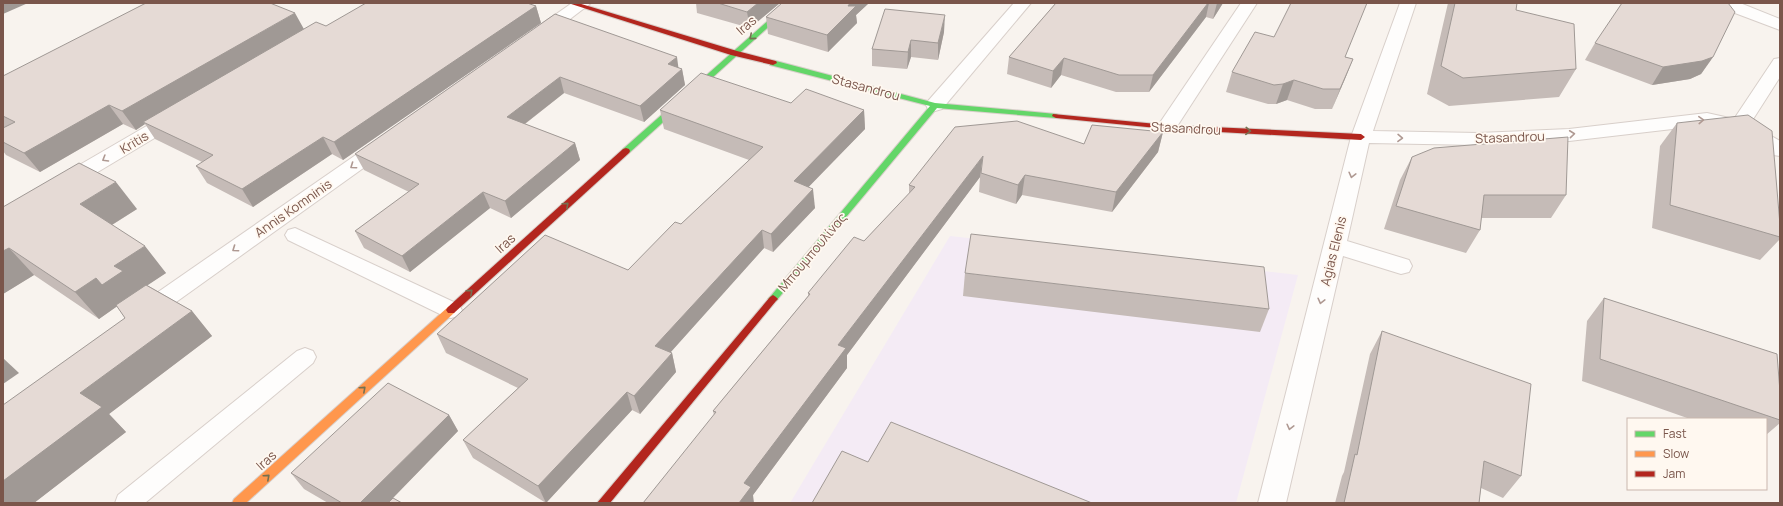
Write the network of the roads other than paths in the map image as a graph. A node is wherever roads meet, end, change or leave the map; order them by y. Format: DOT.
graph roads {
  1 [pos="792,3"];
  2 [pos="1023,3"];
  3 [pos="1249,3"];
  4 [pos="1408,3"];
  5 [pos="1725,3"];
  6 [pos="578,4"];
  7 [pos="1780,25"];
  8 [pos="521,47"];
  9 [pos="734,52"];
  10 [pos="1780,63"];
  11 [pos="935,105"];
  12 [pos="192,107"];
  13 [pos="1739,126"];
  14 [pos="1167,127"];
  15 [pos="398,134"];
  16 [pos="1361,137"];
  17 [pos="1780,150"];
  18 [pos="50,191"];
  19 [pos="295,235"];
  20 [pos="1334,245"];
  21 [pos="1401,266"];
  22 [pos="450,310"];
  23 [pos="126,326"];
  24 [pos="305,357"];
  25 [pos="127,503"];
  26 [pos="238,503"];
  27 [pos="603,503"];
  28 [pos="1272,503"];
  1 -- 9 [label="street, Iras, one-way"];
  2 -- 11 [label="street, Μπουμπουλίνας"];
  3 -- 14 [label="street"];
  4 -- 16 [label="street, Agias Elenis"];
  5 -- 7 [label="street"];
  6 -- 8 [label="street"];
  6 -- 9 [label="street, Stasandrou"];
  9 -- 11 [label="street, Stasandrou"];
  22 -- 9 [label="street, Iras, one-way"];
  10 -- 13 [label="street"];
  11 -- 14 [label="street, Stasandrou"];
  11 -- 27 [label="street, Μπουμπουλίνας"];
  12 -- 18 [label="street, Kritis, one-way"];
  16 -- 13 [label="street, Stasandrou, one-way"];
  13 -- 17 [label="street, Stasandrou"];
  14 -- 16 [label="street, Stasandrou, one-way"];
  15 -- 23 [label="street, Annis Komninis, one-way"];
  16 -- 20 [label="street, Agias Elenis, one-way"];
  19 -- 22 [label="lane"];
  20 -- 21 [label="street"];
  20 -- 28 [label="street, Agias Elenis, one-way"];
  26 -- 22 [label="street, Iras, one-way"];
  24 -- 25 [label="lane"];
}
